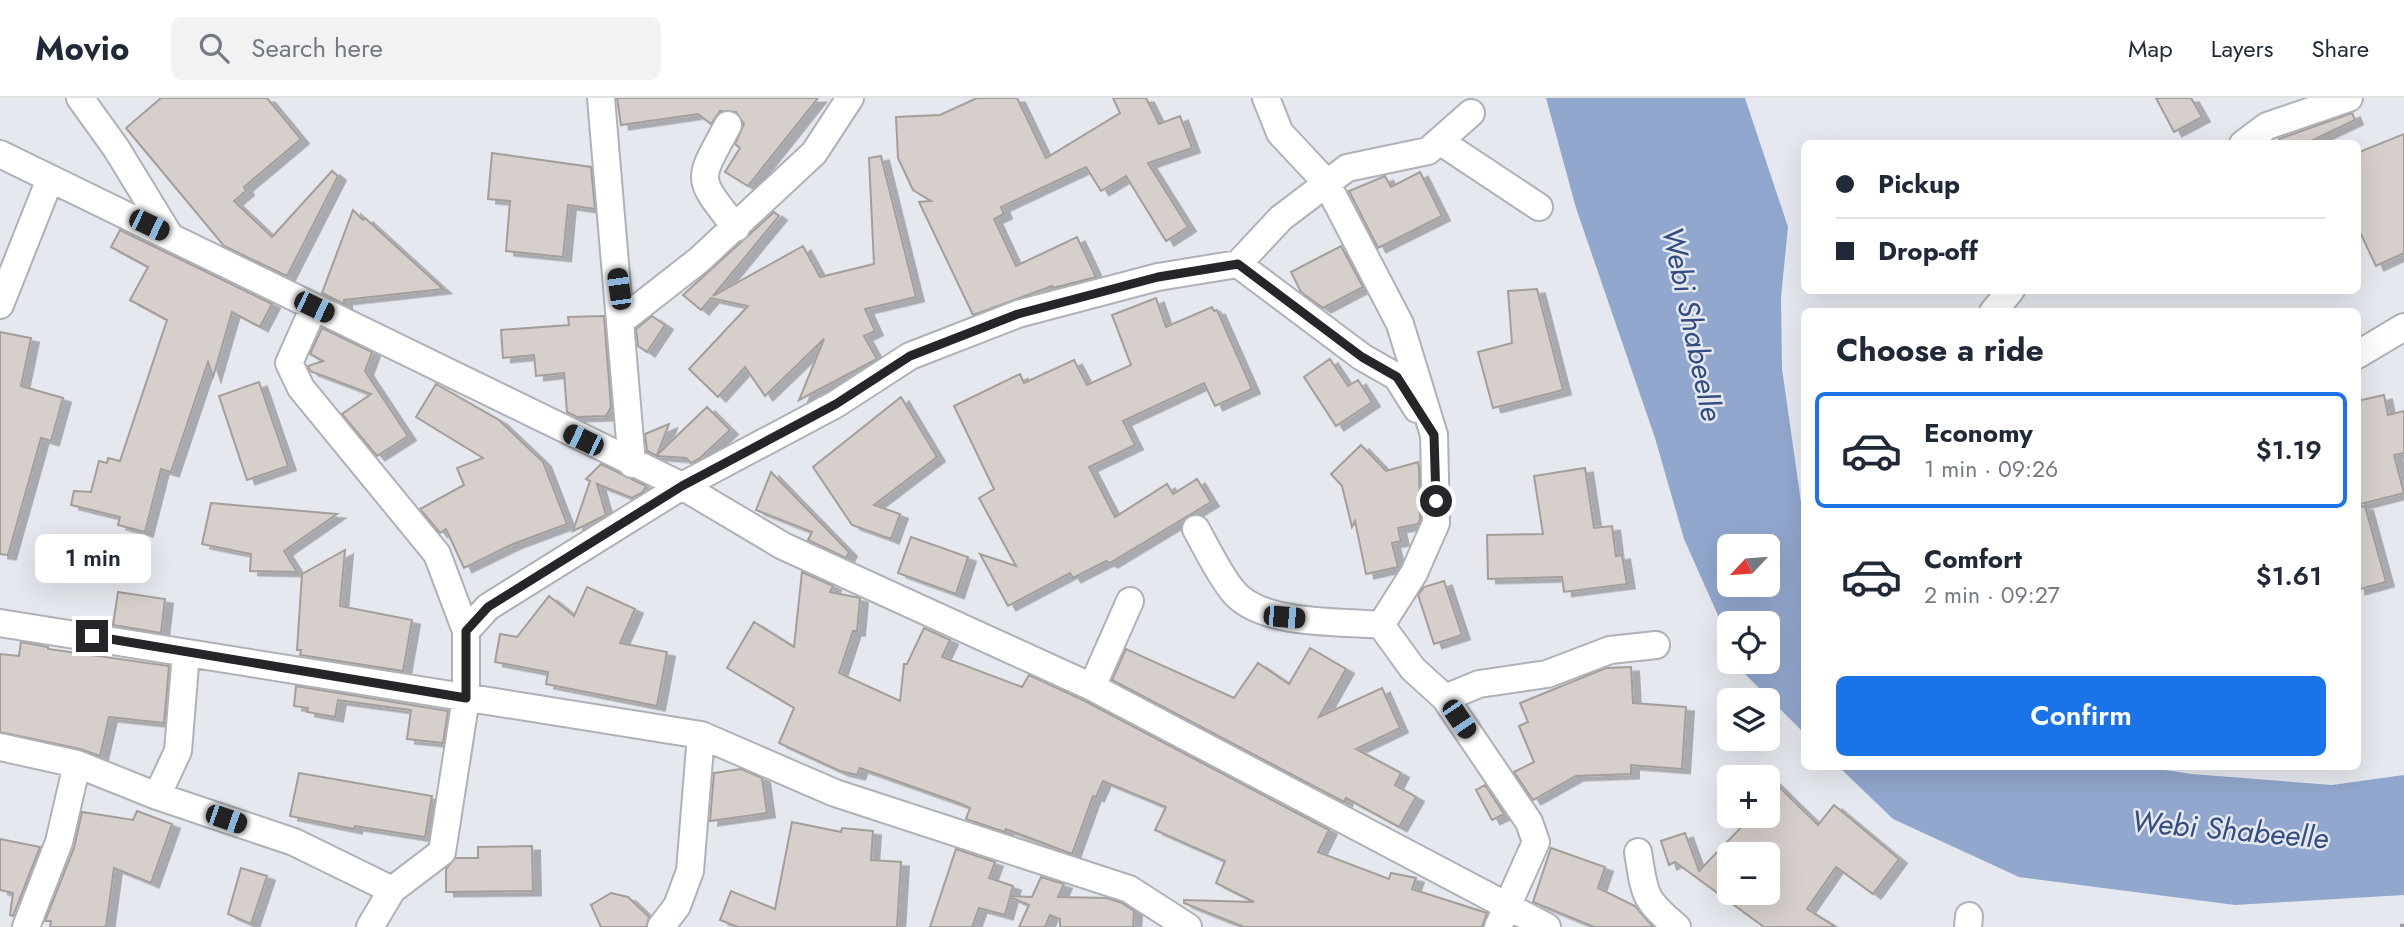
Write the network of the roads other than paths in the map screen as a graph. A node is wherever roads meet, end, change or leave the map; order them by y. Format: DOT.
graph roads {
  1 [pos="80,98"];
  2 [pos="601,98"];
  3 [pos="850,98"];
  4 [pos="1266,98"];
  5 [pos="2348,98"];
  6 [pos="1471,113"];
  7 [pos="728,125"];
  8 [pos="2248,140"];
  9 [pos="1441,142"];
  10 [pos="0,154"];
  11 [pos="50,179"];
  12 [pos="1326,182"];
  13 [pos="1539,207"];
  14 [pos="736,228"];
  15 [pos="169,234"];
  16 [pos="1238,264"];
  17 [pos="2008,294"];
  18 [pos="0,305"];
  19 [pos="314,307"];
  20 [pos="1996,308"];
  21 [pos="621,321"];
  22 [pos="2404,327"];
  23 [pos="2361,353"];
  24 [pos="1434,435"];
  25 [pos="632,464"];
  26 [pos="682,486"];
  27 [pos="1196,529"];
  28 [pos="1130,601"];
  29 [pos="0,622"];
  30 [pos="1381,625"];
  31 [pos="466,631"];
  32 [pos="1656,645"];
  33 [pos="186,653"];
  34 [pos="1092,687"];
  35 [pos="466,698"];
  36 [pos="1445,698"];
  37 [pos="701,735"];
  38 [pos="0,747"];
  39 [pos="77,764"];
  40 [pos="157,796"];
  41 [pos="1638,852"];
  42 [pos="393,890"];
  43 [pos="1502,917"];
  44 [pos="26,927"];
  45 [pos="370,927"];
  46 [pos="661,927"];
  47 [pos="1188,927"];
  48 [pos="1547,927"];
  49 [pos="1677,927"];
  1 -- 15 [label="street"];
  2 -- 21 [label="street"];
  3 -- 14 [label="street"];
  4 -- 12 [label="street"];
  5 -- 8 [label="street"];
  6 -- 9 [label="street"];
  7 -- 14 [label="street"];
  9 -- 12 [label="street"];
  9 -- 13 [label="street"];
  10 -- 11 [label="street"];
  11 -- 15 [label="street"];
  11 -- 18 [label="street"];
  12 -- 16 [label="street"];
  12 -- 24 [label="street"];
  14 -- 21 [label="street"];
  15 -- 19 [label="street"];
  16 -- 24 [label="street"];
  16 -- 26 [label="street"];
  17 -- 20 [label="street"];
  19 -- 25 [label="street"];
  19 -- 31 [label="street"];
  21 -- 25 [label="street"];
  22 -- 23 [label="street"];
  24 -- 30 [label="street"];
  25 -- 26 [label="street"];
  26 -- 31 [label="street"];
  26 -- 34 [label="street"];
  27 -- 30 [label="street"];
  28 -- 34 [label="street"];
  29 -- 33 [label="street"];
  30 -- 36 [label="street"];
  31 -- 35 [label="street"];
  32 -- 36 [label="street"];
  33 -- 35 [label="street"];
  33 -- 40 [label="street"];
  34 -- 43 [label="street"];
  35 -- 37 [label="street"];
  35 -- 42 [label="street"];
  36 -- 43 [label="street"];
  37 -- 46 [label="street"];
  37 -- 47 [label="street"];
  38 -- 39 [label="street"];
  39 -- 40 [label="street"];
  39 -- 44 [label="street"];
  40 -- 42 [label="street"];
  41 -- 49 [label="street"];
  42 -- 45 [label="street"];
  43 -- 48 [label="street"];
}
